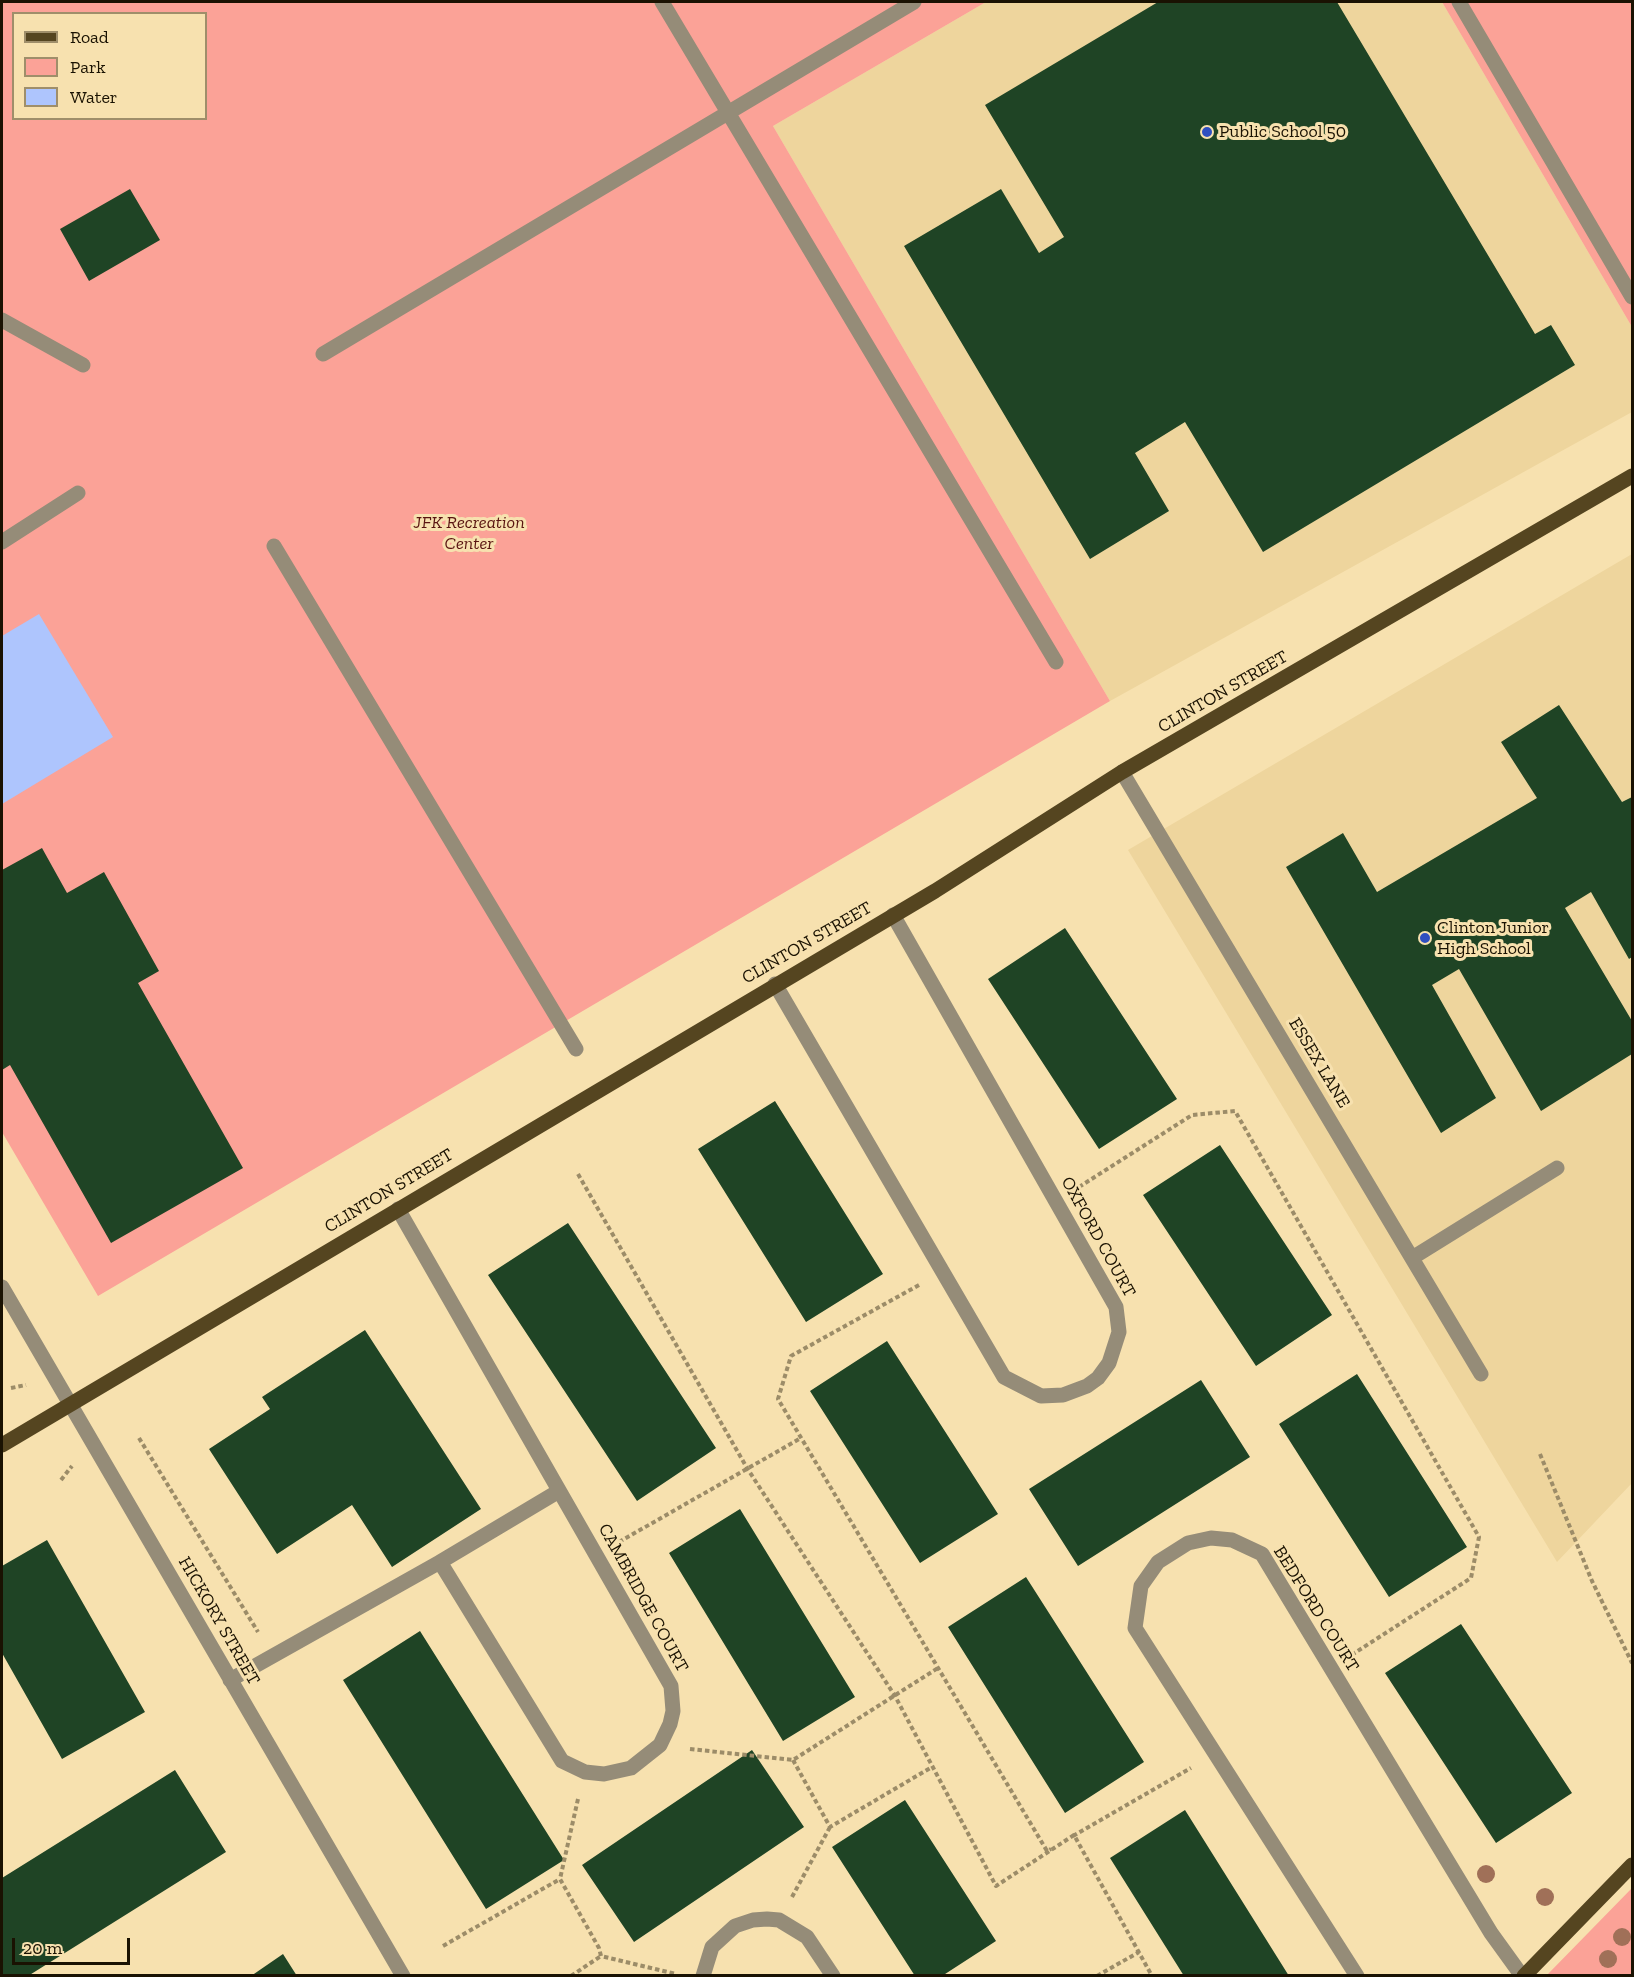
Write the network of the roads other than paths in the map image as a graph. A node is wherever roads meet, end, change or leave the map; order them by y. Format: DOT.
graph roads {
  1 [pos="662,2"];
  2 [pos="914,2"];
  3 [pos="1459,2"];
  4 [pos="728,112"];
  5 [pos="1632,297"];
  6 [pos="2,320"];
  7 [pos="322,354"];
  8 [pos="83,365"];
  9 [pos="1632,476"];
  10 [pos="78,493"];
  11 [pos="2,542"];
  12 [pos="274,546"];
  13 [pos="1056,662"];
  14 [pos="1122,772"];
  15 [pos="892,915"];
  16 [pos="775,984"];
  17 [pos="576,1050"];
  18 [pos="1557,1168"];
  19 [pos="398,1209"];
  20 [pos="1412,1258"];
  21 [pos="2,1287"];
  22 [pos="1481,1374"];
  23 [pos="70,1404"];
  24 [pos="2,1445"];
  25 [pos="560,1491"];
  26 [pos="440,1562"];
  27 [pos="230,1680"];
  28 [pos="1632,1865"];
  29 [pos="403,1976"];
  30 [pos="704,1976"];
  31 [pos="833,1976"];
  32 [pos="1357,1976"];
  33 [pos="1523,1976"];
  1 -- 4 [label="street"];
  2 -- 4 [label="street"];
  3 -- 5 [label="street"];
  4 -- 7 [label="street"];
  4 -- 13 [label="street"];
  6 -- 8 [label="street"];
  9 -- 14 [label="main road, CLINTON STREET"];
  10 -- 11 [label="street"];
  12 -- 17 [label="street"];
  14 -- 15 [label="main road, CLINTON STREET"];
  14 -- 20 [label="street, ESSEX LANE"];
  15 -- 16 [label="main road, CLINTON STREET"];
  15 -- 16 [label="street, OXFORD COURT"];
  16 -- 19 [label="main road, CLINTON STREET"];
  18 -- 20 [label="street"];
  19 -- 23 [label="main road, CLINTON STREET"];
  19 -- 25 [label="street, CAMBRIDGE COURT"];
  20 -- 22 [label="street, ESSEX LANE"];
  21 -- 23 [label="street, HICKORY STREET"];
  23 -- 24 [label="main road, CLINTON STREET"];
  23 -- 27 [label="street, HICKORY STREET"];
  25 -- 26 [label="street"];
  25 -- 26 [label="street, CAMBRIDGE COURT"];
  26 -- 27 [label="street"];
  27 -- 29 [label="street, HICKORY STREET"];
  28 -- 33 [label="main road"];
  30 -- 31 [label="street"];
  32 -- 33 [label="street, BEDFORD COURT"];
}
